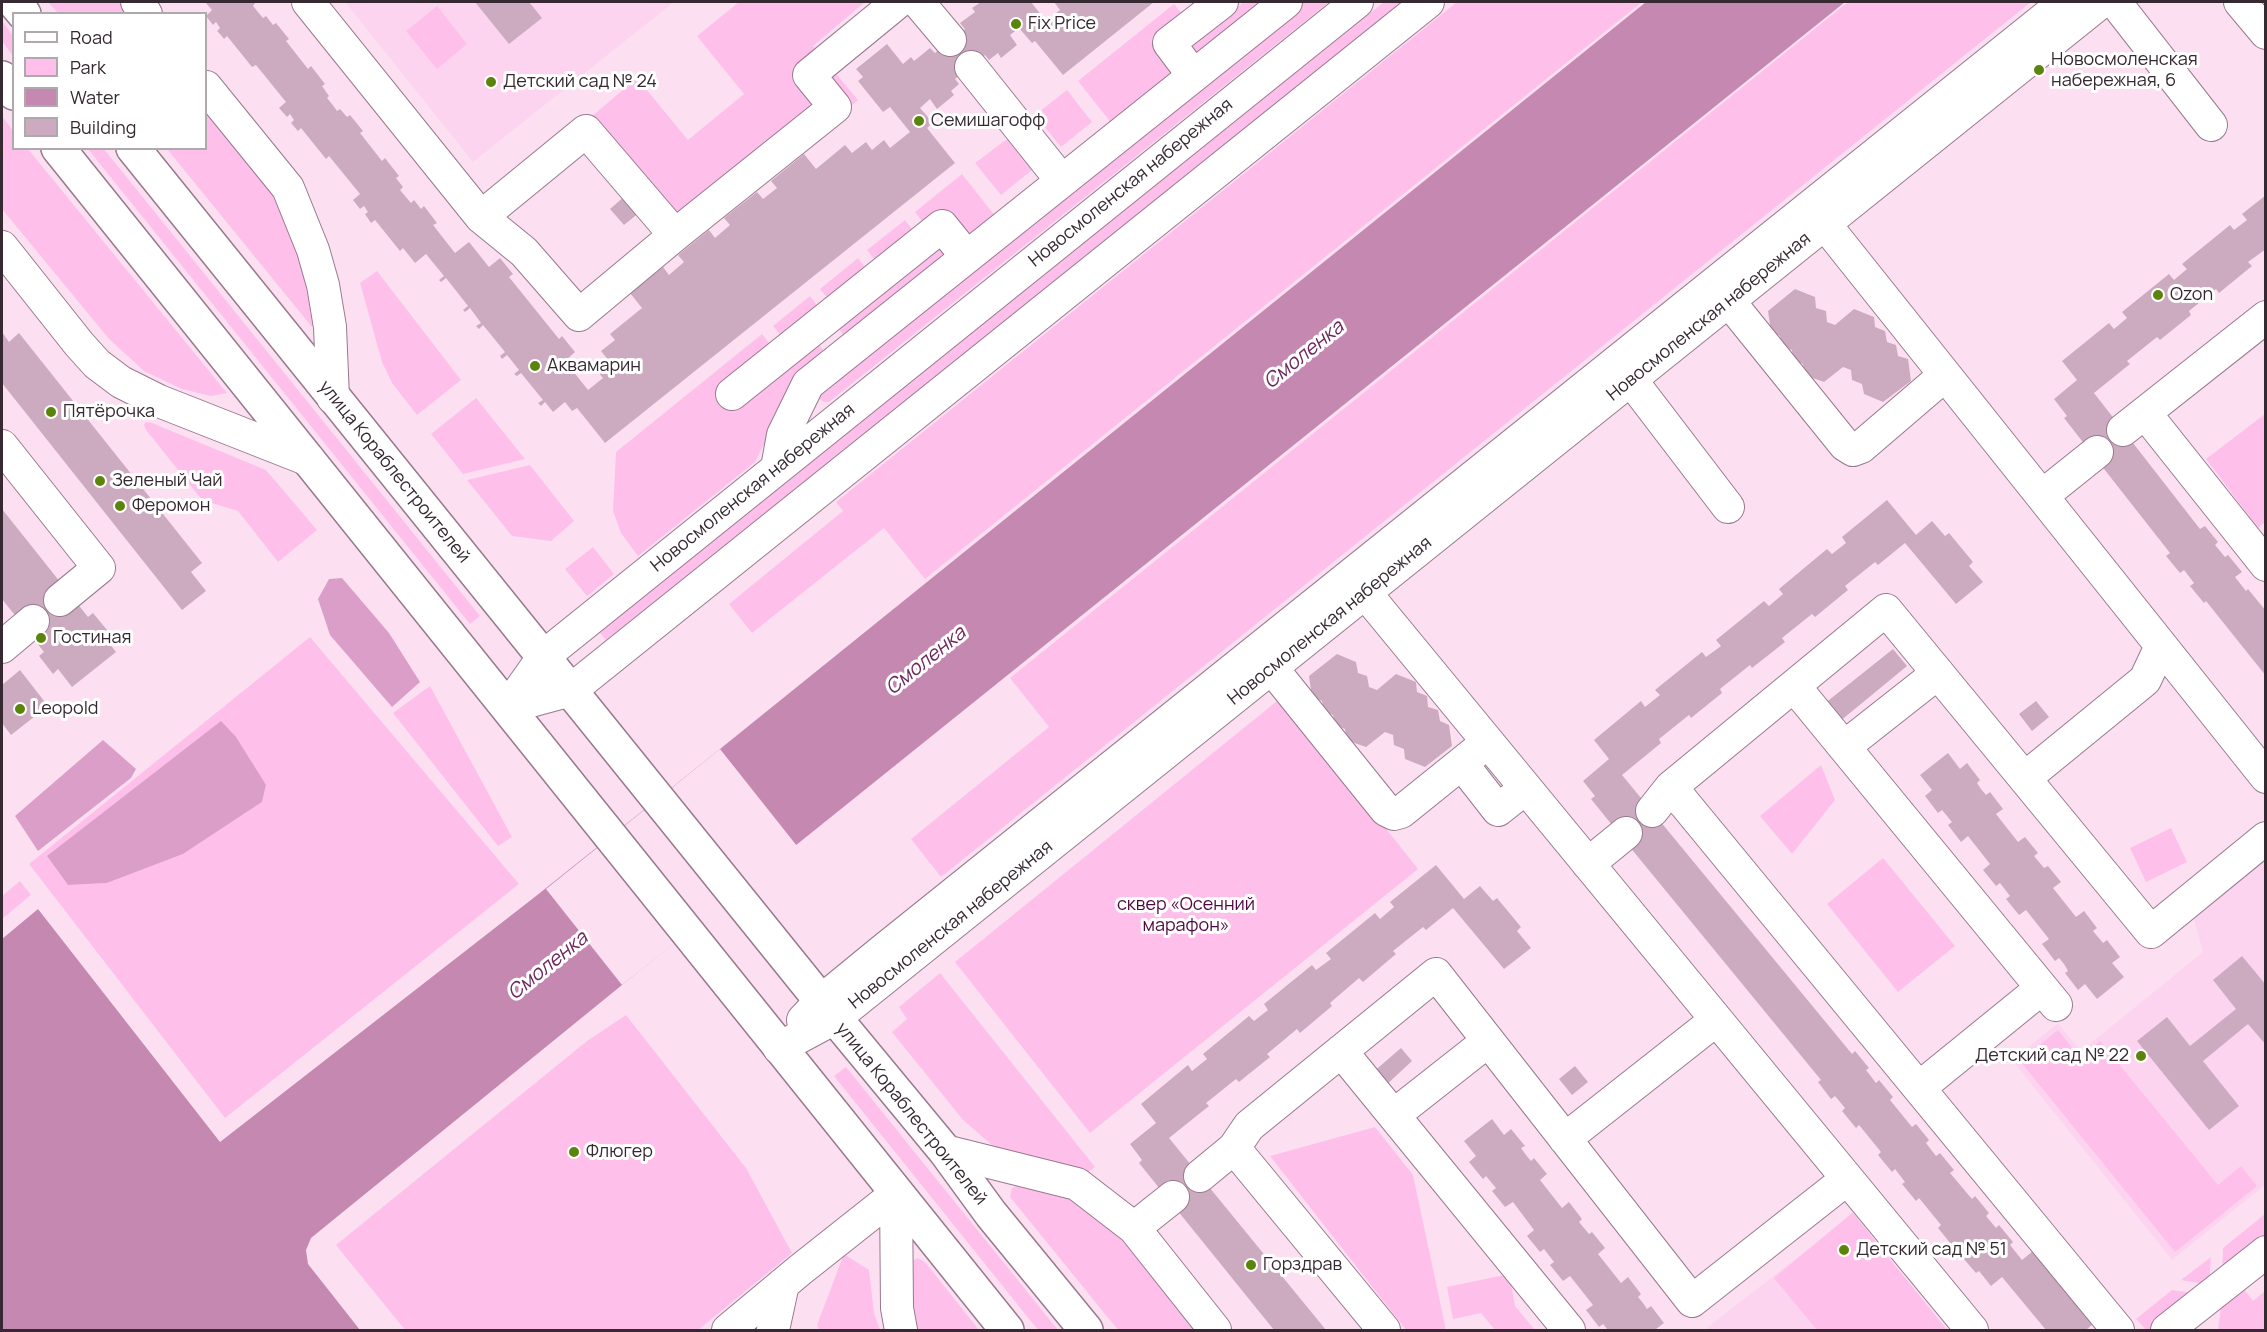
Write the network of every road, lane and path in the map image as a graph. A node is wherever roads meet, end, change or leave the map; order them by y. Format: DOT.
graph roads {
  1 [pos="308,2"];
  2 [pos="898,2"];
  3 [pos="918,2"];
  4 [pos="1222,2"];
  5 [pos="1286,2"];
  6 [pos="1357,2"];
  7 [pos="1428,2"];
  8 [pos="2065,2"];
  9 [pos="2101,2"];
  10 [pos="2115,2"];
  11 [pos="2240,2"];
  12 [pos="2265,33"];
  13 [pos="950,40"];
  14 [pos="971,67"];
  15 [pos="1193,75"];
  16 [pos="2,78"];
  17 [pos="207,88"];
  18 [pos="12,90"];
  19 [pos="2211,125"];
  20 [pos="60,150"];
  21 [pos="135,150"];
  22 [pos="1062,181"];
  23 [pos="1817,215"];
  24 [pos="481,217"];
  25 [pos="675,235"];
  26 [pos="2,247"];
  27 [pos="967,257"];
  28 [pos="1721,292"];
  29 [pos="820,324"];
  30 [pos="2263,324"];
  31 [pos="845,354"];
  32 [pos="1945,375"];
  33 [pos="1630,380"];
  34 [pos="732,394"];
  35 [pos="333,398"];
  36 [pos="2,446"];
  37 [pos="2097,452"];
  38 [pos="309,460"];
  39 [pos="777,468"];
  40 [pos="2042,496"];
  41 [pos="1728,507"];
  42 [pos="2265,565"];
  43 [pos="1358,584"];
  44 [pos="60,600"];
  45 [pos="33,621"];
  46 [pos="3,643"];
  47 [pos="2161,646"];
  48 [pos="544,656"];
  49 [pos="1264,659"];
  50 [pos="1938,673"];
  51 [pos="1794,686"];
  52 [pos="571,690"];
  53 [pos="508,707"];
  54 [pos="1488,742"];
  55 [pos="1844,747"];
  56 [pos="1462,764"];
  57 [pos="2265,777"];
  58 [pos="2025,778"];
  59 [pos="1671,787"];
  60 [pos="1526,788"];
  61 [pos="1652,812"];
  62 [pos="1626,833"];
  63 [pos="2265,838"];
  64 [pos="1588,864"];
  65 [pos="828,1010"];
  66 [pos="1716,1020"];
  67 [pos="1488,1041"];
  68 [pos="779,1048"];
  69 [pos="1341,1051"];
  70 [pos="1919,1088"];
  71 [pos="1394,1115"];
  72 [pos="1565,1139"];
  73 [pos="1234,1148"];
  74 [pos="945,1151"];
  75 [pos="1200,1176"];
  76 [pos="1847,1179"];
  77 [pos="896,1194"];
  78 [pos="1173,1197"];
  79 [pos="1134,1228"];
  80 [pos="2265,1252"];
  81 [pos="783,1284"];
  82 [pos="728,1330"];
  83 [pos="773,1330"];
  84 [pos="901,1330"];
  85 [pos="1007,1330"];
  86 [pos="1086,1330"];
  87 [pos="1215,1330"];
  88 [pos="1384,1330"];
  89 [pos="1569,1330"];
  90 [pos="1972,1330"];
  91 [pos="2118,1330"];
  92 [pos="2167,1330"];
  1 -- 24 [label="street"];
  2 -- 25 [label="street"];
  3 -- 13 [label="street"];
  4 -- 15 [label="street"];
  5 -- 15 [label="street"];
  6 -- 39 [label="street, Новосмоленская набережная"];
  7 -- 52 [label="street"];
  8 -- 23 [label="street, Новосмоленская набережная"];
  9 -- 23 [label="street, Новосмоленская набережная"];
  10 -- 19 [label="street"];
  11 -- 12 [label="street"];
  14 -- 22 [label="street"];
  15 -- 22 [label="street"];
  16 -- 18 [label="main road"];
  17 -- 35 [label="street"];
  20 -- 38 [label="main road"];
  21 -- 35 [label="main road, улица Кораблестроителей"];
  22 -- 27 [label="street"];
  23 -- 28 [label="street, Новосмоленская набережная"];
  23 -- 32 [label="street"];
  24 -- 25 [label="street"];
  24 -- 25 [label="street"];
  26 -- 38 [label="street"];
  27 -- 29 [label="street"];
  27 -- 31 [label="street"];
  28 -- 32 [label="street"];
  28 -- 33 [label="street, Новосмоленская набережная"];
  28 -- 43 [label="street, Новосмоленская набережная"];
  29 -- 31 [label="street"];
  29 -- 34 [label="street"];
  30 -- 42 [label="street"];
  31 -- 39 [label="street"];
  32 -- 40 [label="street"];
  33 -- 41 [label="street"];
  33 -- 43 [label="street, Новосмоленская набережная"];
  35 -- 48 [label="main road, улица Кораблестроителей"];
  36 -- 44 [label="street"];
  37 -- 40 [label="street"];
  38 -- 53 [label="main road"];
  39 -- 48 [label="street, Новосмоленская набережная"];
  40 -- 47 [label="street"];
  43 -- 49 [label="street, Новосмоленская набережная"];
  43 -- 54 [label="street"];
  45 -- 46 [label="street"];
  47 -- 57 [label="street"];
  47 -- 58 [label="street"];
  48 -- 52 [label="main road, улица Кораблестроителей"];
  48 -- 53 [label="street, Новосмоленская набережная"];
  49 -- 56 [label="street"];
  49 -- 65 [label="street, Новосмоленская набережная"];
  50 -- 51 [label="street"];
  50 -- 55 [label="street"];
  50 -- 58 [label="street"];
  51 -- 55 [label="street"];
  51 -- 59 [label="street"];
  52 -- 53 [label="street"];
  52 -- 65 [label="main road, улица Кораблестроителей"];
  53 -- 68 [label="main road"];
  54 -- 56 [label="street"];
  54 -- 60 [label="street"];
  55 -- 70 [label="street"];
  56 -- 60 [label="street"];
  58 -- 63 [label="street"];
  59 -- 61 [label="street"];
  59 -- 70 [label="street"];
  60 -- 64 [label="street"];
  62 -- 64 [label="street"];
  64 -- 66 [label="street"];
  65 -- 68 [label="street, Новосмоленская набережная"];
  65 -- 74 [label="main road, улица Кораблестроителей"];
  66 -- 72 [label="street"];
  66 -- 76 [label="street"];
  67 -- 69 [label="street"];
  67 -- 71 [label="street"];
  67 -- 72 [label="street"];
  68 -- 77 [label="main road"];
  69 -- 71 [label="street"];
  69 -- 73 [label="street"];
  70 -- 91 [label="street"];
  71 -- 89 [label="street"];
  72 -- 76 [label="street"];
  73 -- 75 [label="street"];
  73 -- 88 [label="street"];
  74 -- 79 [label="street"];
  74 -- 86 [label="main road, улица Кораблестроителей"];
  76 -- 90 [label="street"];
  77 -- 81 [label="street"];
  77 -- 84 [label="street"];
  77 -- 85 [label="main road"];
  78 -- 79 [label="street"];
  79 -- 87 [label="street"];
  80 -- 92 [label="street"];
  81 -- 82 [label="street"];
  81 -- 83 [label="street"];
}
